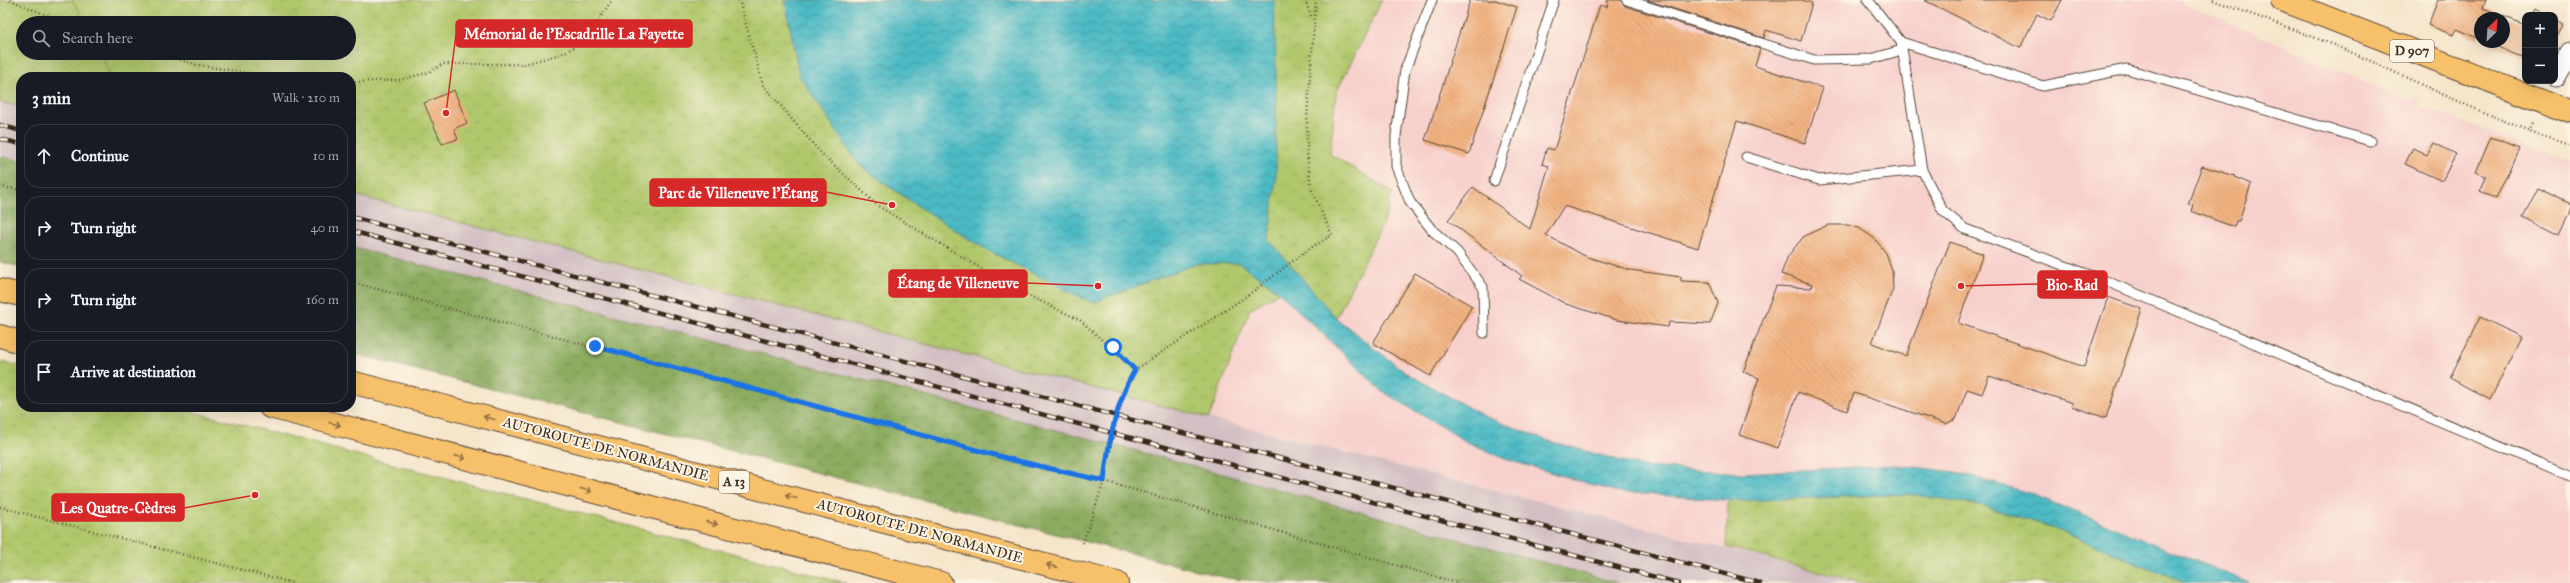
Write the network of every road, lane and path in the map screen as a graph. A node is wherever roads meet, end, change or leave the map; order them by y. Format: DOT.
graph roads {
  1 [pos="10,0"];
  2 [pos="612,0"];
  3 [pos="739,0"];
  4 [pos="1305,0"];
  5 [pos="1316,0"];
  6 [pos="1432,0"];
  7 [pos="1554,0"];
  8 [pos="1627,0"];
  9 [pos="1868,0"];
  10 [pos="2213,0"];
  11 [pos="2282,0"];
  12 [pos="2317,7"];
  13 [pos="49,16"];
  14 [pos="1312,18"];
  15 [pos="1902,46"];
  16 [pos="2570,51"];
  17 [pos="181,60"];
  18 [pos="241,72"];
  19 [pos="2558,72"];
  20 [pos="356,82"];
  21 [pos="2551,84"];
  22 [pos="2542,101"];
  23 [pos="2570,112"];
  24 [pos="2370,141"];
  25 [pos="2570,145"];
  26 [pos="1746,157"];
  27 [pos="1922,170"];
  28 [pos="1494,181"];
  29 [pos="0,186"];
  30 [pos="16,189"];
  31 [pos="356,283"];
  32 [pos="0,290"];
  33 [pos="16,294"];
  34 [pos="1484,333"];
  35 [pos="0,336"];
  36 [pos="16,341"];
  37 [pos="1135,370"];
  38 [pos="356,383"];
  39 [pos="289,412"];
  40 [pos="2570,476"];
  41 [pos="1104,481"];
  42 [pos="0,508"];
  43 [pos="1083,543"];
  44 [pos="293,583"];
  45 [pos="941,583"];
  46 [pos="1117,583"];
  47 [pos="1458,583"];
  1 -- 13 [label="path"];
  2 -- 20 [label="path"];
  3 -- 37 [label="path"];
  4 -- 14 [label="path"];
  5 -- 14 [label="path"];
  6 -- 34 [label="lane"];
  7 -- 28 [label="lane"];
  8 -- 15 [label="lane"];
  9 -- 15 [label="lane"];
  10 -- 25 [label="path"];
  11 -- 12 [label="main road, D 907"];
  12 -- 22 [label="main road, D 907"];
  14 -- 37 [label="path"];
  15 -- 24 [label="lane"];
  15 -- 27 [label="lane"];
  16 -- 19 [label="street"];
  17 -- 18 [label="path"];
  21 -- 22 [label="street"];
  22 -- 23 [label="main road, D 907"];
  26 -- 27 [label="lane"];
  27 -- 40 [label="lane"];
  29 -- 30 [label="path"];
  31 -- 41 [label="path"];
  32 -- 33 [label="main road"];
  35 -- 36 [label="main road"];
  37 -- 41 [label="path, bridge"];
  46 -- 38 [label="main road, AUTOROUTE DE NORMANDIE / A 13, one-way"];
  39 -- 45 [label="main road, one-way"];
  41 -- 43 [label="path"];
  41 -- 47 [label="path"];
  42 -- 44 [label="path"];
}
